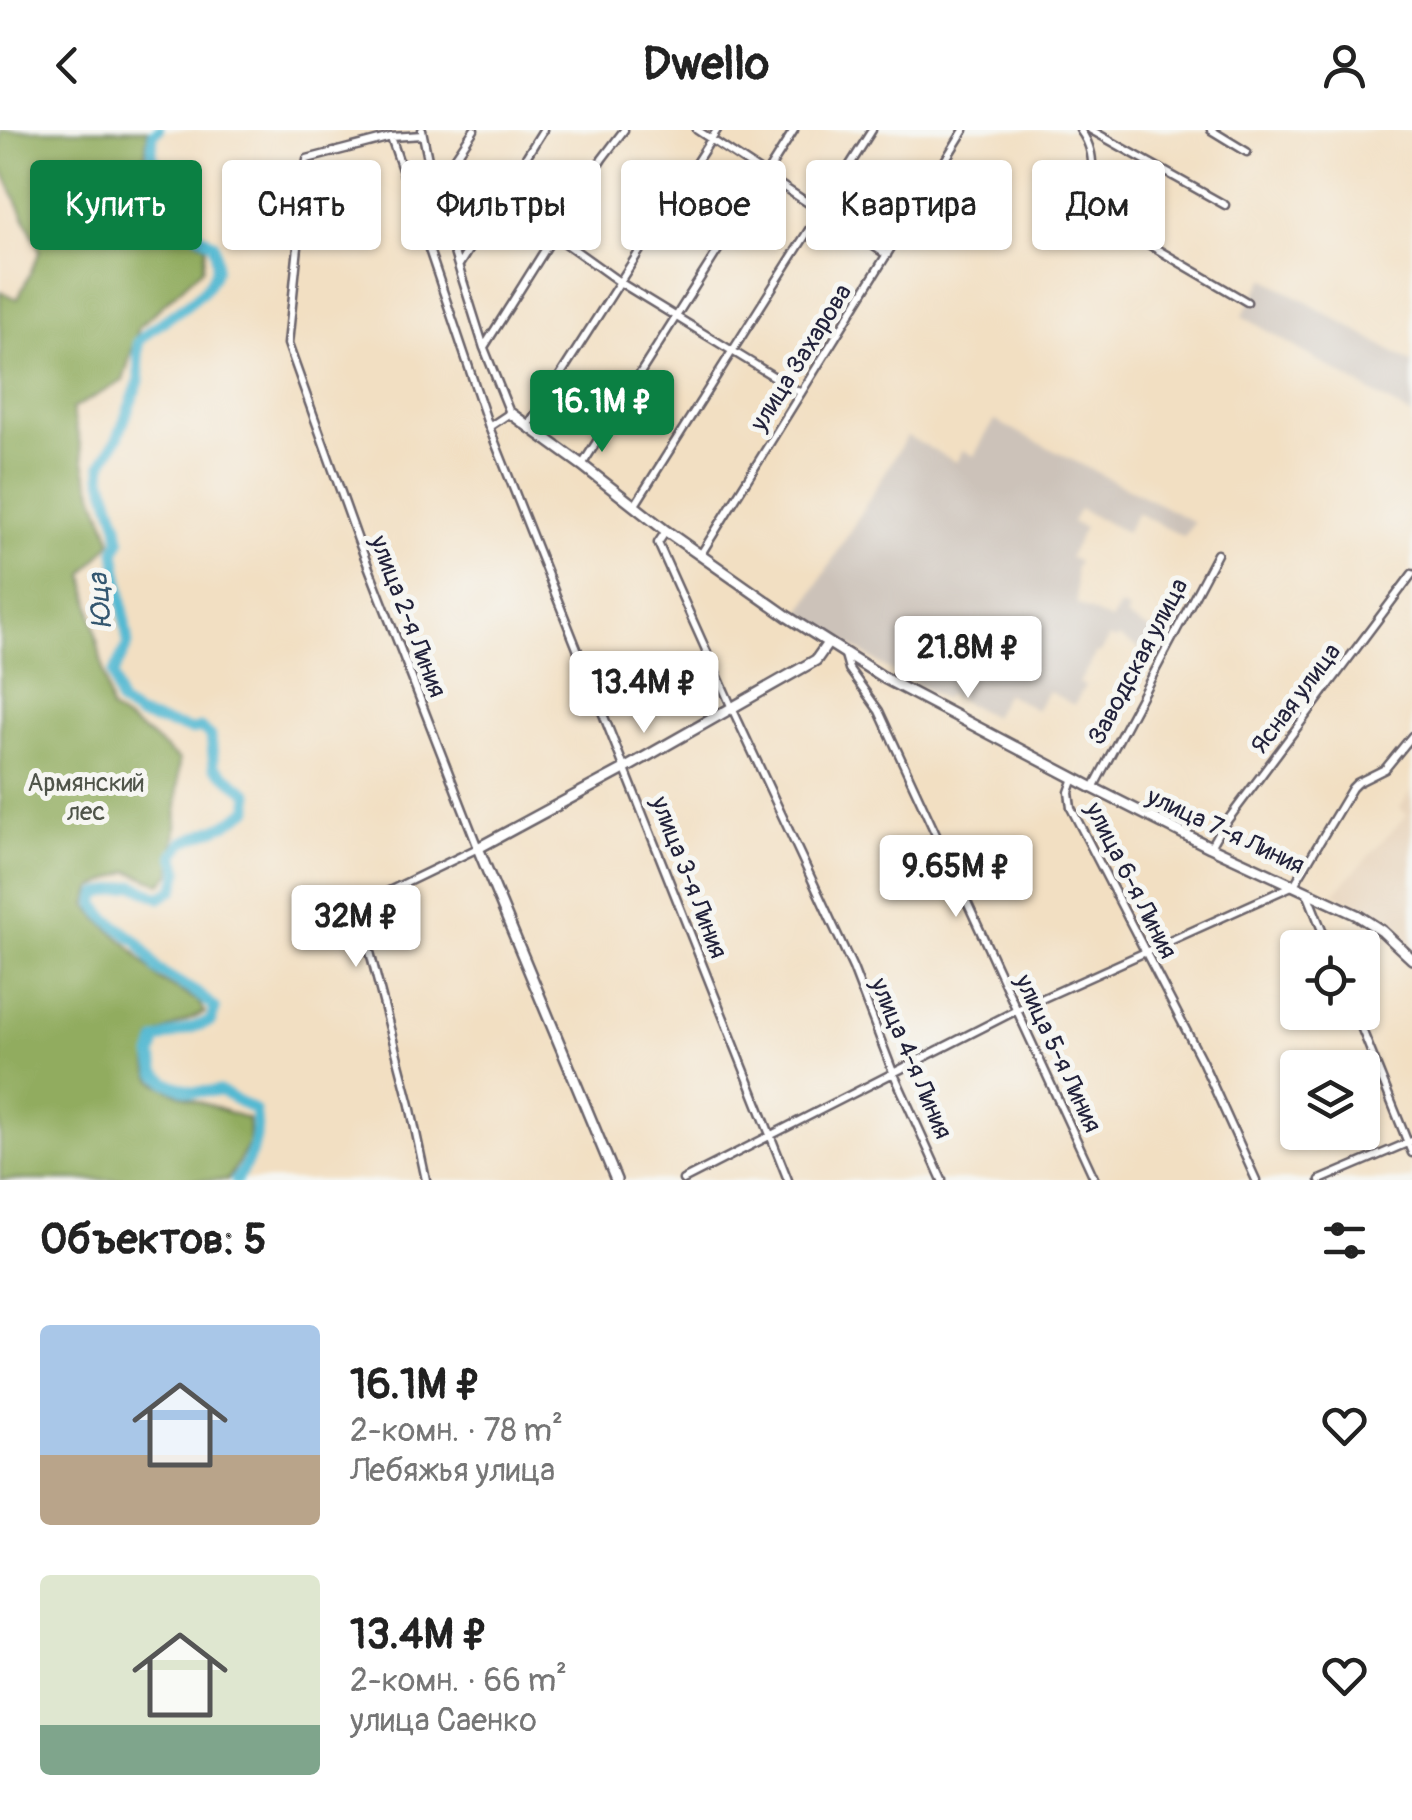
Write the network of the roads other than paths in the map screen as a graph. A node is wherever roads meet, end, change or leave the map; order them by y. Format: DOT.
graph roads {
  1 [pos="474,130"];
  2 [pos="543,130"];
  3 [pos="624,130"];
  4 [pos="697,130"];
  5 [pos="716,130"];
  6 [pos="794,130"];
  7 [pos="872,130"];
  8 [pos="1080,130"];
  9 [pos="1091,130"];
  10 [pos="1211,130"];
  11 [pos="963,131"];
  12 [pos="422,133"];
  13 [pos="391,138"];
  14 [pos="711,139"];
  15 [pos="1247,152"];
  16 [pos="428,160"];
  17 [pos="454,160"];
  18 [pos="524,160"];
  19 [pos="744,160"];
  20 [pos="775,160"];
  21 [pos="853,160"];
  22 [pos="601,164"];
  23 [pos="1225,206"];
  24 [pos="806,234"];
  25 [pos="454,250"];
  26 [pos="469,250"];
  27 [pos="545,250"];
  28 [pos="575,250"];
  29 [pos="718,250"];
  30 [pos="880,250"];
  31 [pos="887,255"];
  32 [pos="459,266"];
  33 [pos="621,283"];
  34 [pos="1248,302"];
  35 [pos="676,317"];
  36 [pos="484,348"];
  37 [pos="732,350"];
  38 [pos="801,393"];
  39 [pos="510,413"];
  40 [pos="489,426"];
  41 [pos="527,427"];
  42 [pos="582,465"];
  43 [pos="635,505"];
  44 [pos="666,531"];
  45 [pos="701,554"];
  46 [pos="1217,554"];
  47 [pos="1412,574"];
  48 [pos="828,643"];
  49 [pos="845,654"];
  50 [pos="732,708"];
  51 [pos="1412,736"];
  52 [pos="626,768"];
  53 [pos="1074,778"];
  54 [pos="1093,788"];
  55 [pos="1210,846"];
  56 [pos="478,848"];
  57 [pos="1294,885"];
  58 [pos="1306,890"];
  59 [pos="1322,930"];
  60 [pos="1146,953"];
  61 [pos="1412,960"];
  62 [pos="1017,1010"];
  63 [pos="1363,1030"];
  64 [pos="893,1072"];
  65 [pos="770,1136"];
  66 [pos="1410,1142"];
  67 [pos="1412,1153"];
  68 [pos="426,1180"];
  69 [pos="616,1180"];
  70 [pos="683,1180"];
  71 [pos="788,1180"];
  72 [pos="942,1180"];
  73 [pos="1095,1180"];
  74 [pos="1256,1180"];
  75 [pos="1320,1180"];
  1 -- 17 [label="street"];
  2 -- 18 [label="street"];
  3 -- 22 [label="street"];
  4 -- 14 [label="street"];
  5 -- 14 [label="street"];
  6 -- 20 [label="street"];
  7 -- 21 [label="street"];
  8 -- 34 [label="street"];
  9 -- 23 [label="street"];
  10 -- 15 [label="street"];
  11 -- 31 [label="street, улица Захарова"];
  12 -- 13 [label="street, улица 2-я Линия"];
  12 -- 16 [label="street"];
  13 -- 40 [label="street, улица 3-я Линия"];
  13 -- 56 [label="street, улица 2-я Линия"];
  14 -- 19 [label="street"];
  14 -- 33 [label="street"];
  24 -- 37 [label="street"];
  25 -- 32 [label="street"];
  26 -- 32 [label="street"];
  27 -- 36 [label="street"];
  28 -- 33 [label="street"];
  29 -- 35 [label="street"];
  30 -- 31 [label="street"];
  31 -- 38 [label="street, улица Захарова"];
  32 -- 36 [label="street"];
  33 -- 35 [label="street"];
  33 -- 41 [label="street"];
  35 -- 37 [label="street"];
  35 -- 42 [label="street"];
  36 -- 39 [label="street"];
  37 -- 38 [label="street"];
  37 -- 43 [label="street"];
  38 -- 45 [label="street, улица Захарова"];
  39 -- 40 [label="street"];
  39 -- 41 [label="street"];
  40 -- 52 [label="street, улица 3-я Линия"];
  41 -- 42 [label="street"];
  42 -- 43 [label="street"];
  43 -- 44 [label="street"];
  44 -- 45 [label="street, улица 5-я Линия"];
  44 -- 50 [label="street, улица 4-я Линия"];
  45 -- 48 [label="street, улица 5-я Линия"];
  46 -- 54 [label="street, Заводская улица"];
  47 -- 55 [label="street, Ясная улица"];
  48 -- 49 [label="street, улица 5-я Линия"];
  48 -- 50 [label="street"];
  49 -- 53 [label="street, улица 6-я Линия"];
  49 -- 62 [label="street, улица 5-я Линия"];
  50 -- 52 [label="street"];
  50 -- 64 [label="street, улица 4-я Линия"];
  51 -- 57 [label="street"];
  52 -- 56 [label="street"];
  52 -- 65 [label="street, улица 3-я Линия"];
  53 -- 54 [label="street, улица 7-я Линия"];
  53 -- 60 [label="street, улица 6-я Линия"];
  54 -- 55 [label="street, улица 7-я Линия"];
  55 -- 57 [label="street, улица 7-я Линия"];
  56 -- 68 [label="street"];
  56 -- 69 [label="street, улица 2-я Линия"];
  57 -- 58 [label="street, улица 7-я Линия"];
  57 -- 60 [label="street"];
  58 -- 59 [label="street, улица 7-я Линия"];
  58 -- 61 [label="street"];
  60 -- 62 [label="street"];
  60 -- 74 [label="street, улица 6-я Линия"];
  62 -- 64 [label="street"];
  62 -- 73 [label="street, улица 5-я Линия"];
  63 -- 66 [label="street"];
  64 -- 65 [label="street"];
  64 -- 72 [label="street, улица 4-я Линия"];
  65 -- 70 [label="street"];
  65 -- 71 [label="street, улица 3-я Линия"];
  66 -- 67 [label="street"];
  66 -- 75 [label="street"];
}
